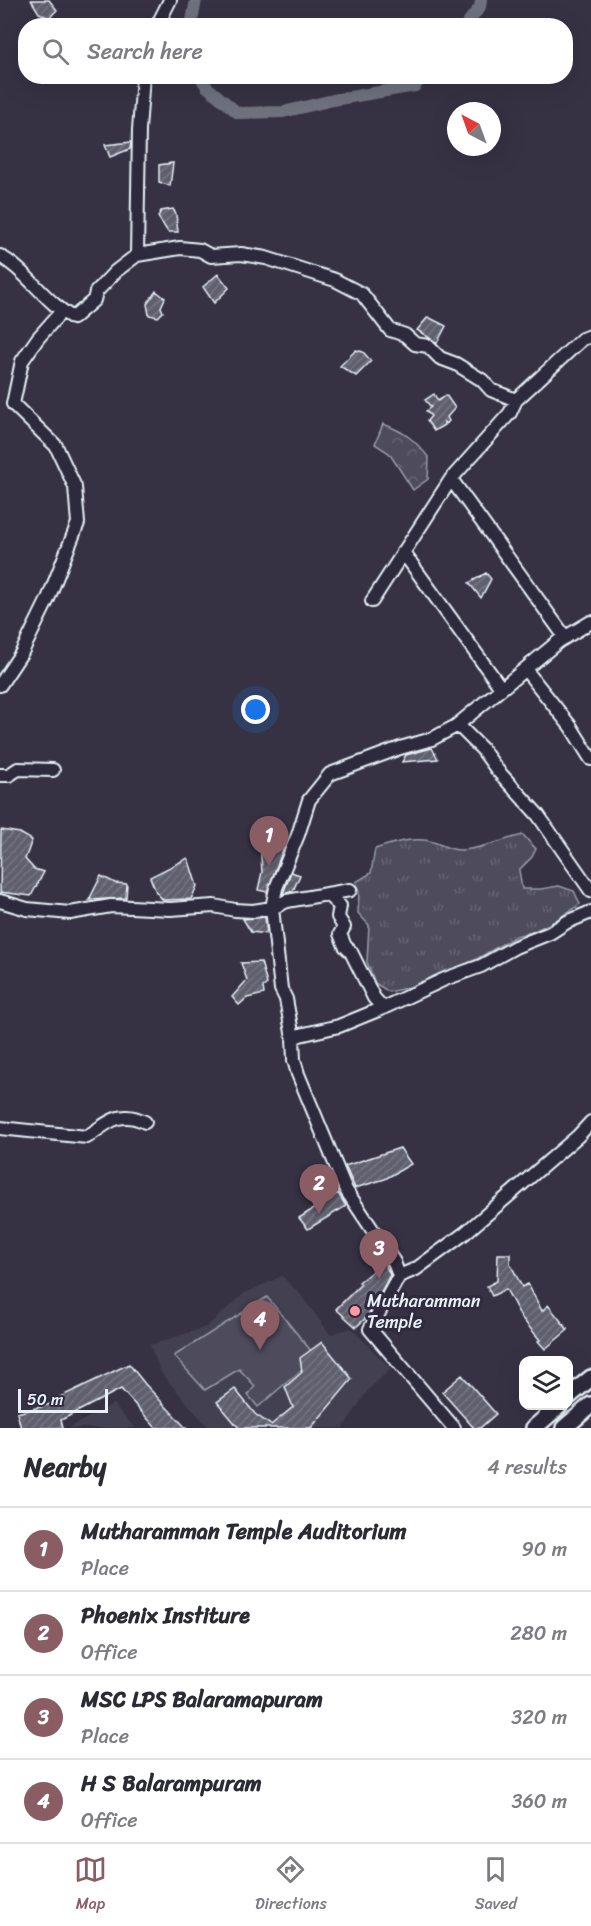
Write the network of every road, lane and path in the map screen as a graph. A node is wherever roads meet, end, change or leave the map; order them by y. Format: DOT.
graph roads {
  1 [pos="170,0"];
  2 [pos="161,18"];
  3 [pos="142,84"];
  4 [pos="137,255"];
  5 [pos="0,256"];
  6 [pos="61,312"];
  7 [pos="591,336"];
  8 [pos="516,400"];
  9 [pos="451,479"];
  10 [pos="403,552"];
  11 [pos="372,602"];
  12 [pos="591,622"];
  13 [pos="565,637"];
  14 [pos="525,669"];
  15 [pos="0,686"];
  16 [pos="501,688"];
  17 [pos="456,726"];
  18 [pos="591,759"];
  19 [pos="53,770"];
  20 [pos="0,775"];
  21 [pos="350,890"];
  22 [pos="591,891"];
  23 [pos="328,895"];
  24 [pos="0,901"];
  25 [pos="272,908"];
  26 [pos="591,912"];
  27 [pos="383,1008"];
  28 [pos="293,1038"];
  29 [pos="145,1122"];
  30 [pos="591,1122"];
  31 [pos="0,1128"];
  32 [pos="399,1276"];
  33 [pos="591,1378"];
  34 [pos="573,1393"];
  35 [pos="591,1405"];
  36 [pos="554,1410"];
  37 [pos="454,1428"];
  38 [pos="534,1428"];
  39 [pos="564,1428"];
  1 -- 2 [label="street"];
  3 -- 4 [label="street"];
  4 -- 6 [label="street"];
  4 -- 8 [label="street"];
  5 -- 6 [label="street"];
  6 -- 15 [label="street"];
  7 -- 8 [label="street"];
  8 -- 9 [label="street"];
  9 -- 10 [label="street"];
  9 -- 13 [label="street"];
  10 -- 11 [label="street"];
  10 -- 16 [label="street"];
  12 -- 13 [label="street"];
  13 -- 14 [label="street"];
  14 -- 16 [label="street"];
  14 -- 18 [label="street"];
  16 -- 17 [label="street"];
  17 -- 22 [label="street"];
  17 -- 25 [label="street"];
  19 -- 20 [label="street"];
  21 -- 23 [label="street"];
  23 -- 25 [label="street"];
  23 -- 27 [label="street"];
  24 -- 25 [label="street"];
  25 -- 28 [label="street"];
  26 -- 27 [label="street"];
  27 -- 28 [label="street"];
  28 -- 32 [label="street"];
  29 -- 31 [label="street"];
  30 -- 32 [label="street"];
  32 -- 37 [label="street"];
  33 -- 34 [label="main road"];
  35 -- 39 [label="main road"];
  36 -- 38 [label="main road"];
}
